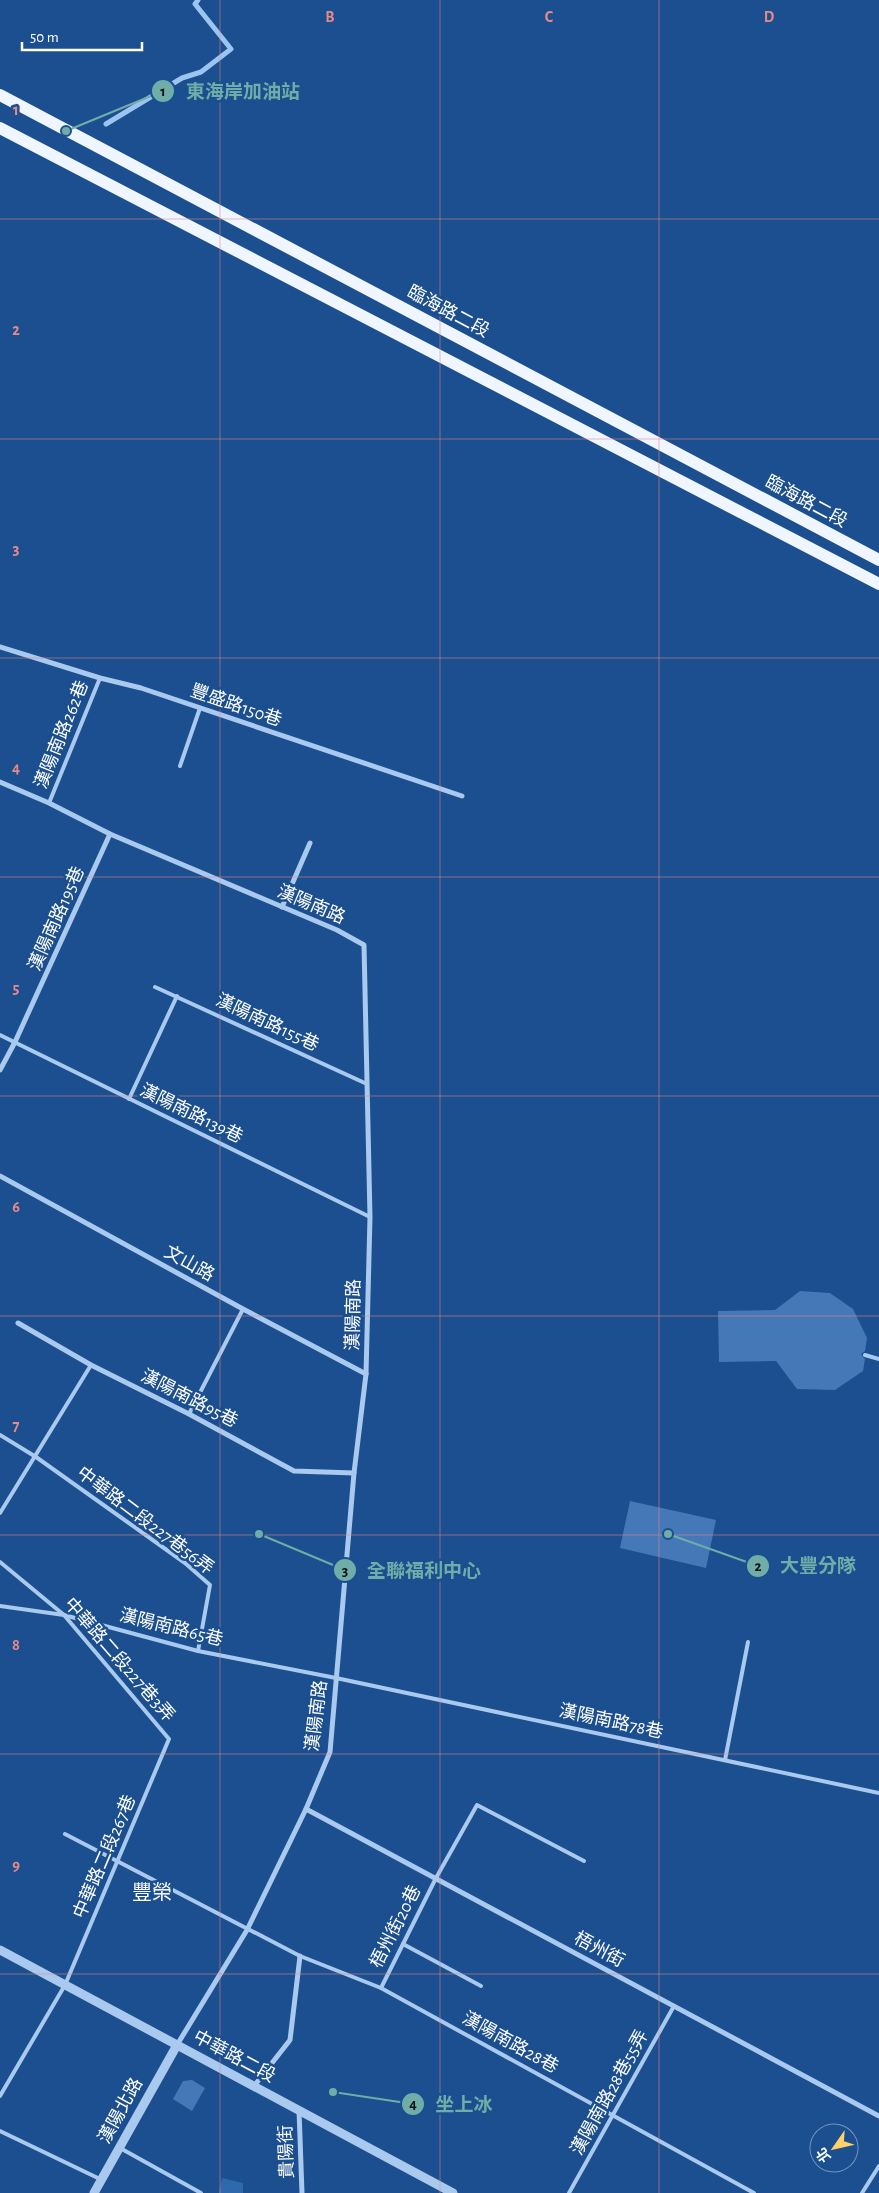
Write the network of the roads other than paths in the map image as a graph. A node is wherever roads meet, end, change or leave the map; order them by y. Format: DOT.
graph roads {
  1 [pos="0,95"];
  2 [pos="0,128"];
  3 [pos="879,560"];
  4 [pos="879,584"];
  5 [pos="0,647"];
  6 [pos="100,678"];
  7 [pos="200,708"];
  8 [pos="180,766"];
  9 [pos="0,782"];
  10 [pos="462,796"];
  11 [pos="49,803"];
  12 [pos="110,834"];
  13 [pos="310,843"];
  14 [pos="282,907"];
  15 [pos="155,987"];
  16 [pos="177,996"];
  17 [pos="0,1035"];
  18 [pos="16,1042"];
  19 [pos="0,1070"];
  20 [pos="367,1084"];
  21 [pos="129,1100"];
  22 [pos="0,1176"];
  23 [pos="370,1217"];
  24 [pos="243,1310"];
  25 [pos="18,1323"];
  26 [pos="865,1355"];
  27 [pos="879,1359"];
  28 [pos="91,1364"];
  29 [pos="366,1374"];
  30 [pos="189,1414"];
  31 [pos="0,1435"];
  32 [pos="36,1456"];
  33 [pos="354,1473"];
  34 [pos="0,1513"];
  35 [pos="0,1562"];
  36 [pos="0,1606"];
  37 [pos="64,1615"];
  38 [pos="748,1642"];
  39 [pos="198,1651"];
  40 [pos="336,1678"];
  41 [pos="170,1739"];
  42 [pos="725,1760"];
  43 [pos="879,1793"];
  44 [pos="306,1808"];
  45 [pos="65,1834"];
  46 [pos="584,1861"];
  47 [pos="118,1862"];
  48 [pos="436,1878"];
  49 [pos="247,1930"];
  50 [pos="403,1944"];
  51 [pos="0,1950"];
  52 [pos="300,1956"];
  53 [pos="65,1985"];
  54 [pos="481,1986"];
  55 [pos="381,1988"];
  56 [pos="674,2006"];
  57 [pos="177,2045"];
  58 [pos="254,2086"];
  59 [pos="0,2096"];
  60 [pos="299,2110"];
  61 [pos="613,2115"];
  62 [pos="879,2116"];
  63 [pos="0,2131"];
  64 [pos="120,2148"];
  65 [pos="879,2166"];
  66 [pos="102,2180"];
  67 [pos="94,2193"];
  68 [pos="201,2193"];
  69 [pos="302,2193"];
  70 [pos="453,2193"];
  71 [pos="570,2193"];
  72 [pos="754,2193"];
  73 [pos="862,2193"];
  1 -- 3 [label="main road, 臨海路二段"];
  2 -- 4 [label="main road"];
  5 -- 6 [label="street, 豐盛路150巷"];
  6 -- 7 [label="street, 豐盛路150巷"];
  6 -- 11 [label="lane, 漢陽南路262巷"];
  7 -- 8 [label="lane"];
  7 -- 10 [label="street, 豐盛路150巷"];
  9 -- 11 [label="street, 漢陽南路"];
  11 -- 12 [label="street, 漢陽南路"];
  12 -- 14 [label="street, 漢陽南路"];
  12 -- 18 [label="street, 漢陽南路195巷"];
  13 -- 14 [label="street"];
  14 -- 20 [label="street, 漢陽南路"];
  15 -- 16 [label="lane, 漢陽南路155巷"];
  16 -- 20 [label="lane, 漢陽南路155巷"];
  16 -- 21 [label="lane"];
  17 -- 18 [label="lane, 漢陽南路139巷"];
  18 -- 19 [label="street, 漢陽南路195巷"];
  18 -- 21 [label="lane, 漢陽南路139巷"];
  20 -- 23 [label="street, 漢陽南路"];
  21 -- 23 [label="lane, 漢陽南路139巷"];
  22 -- 24 [label="street, 文山路"];
  23 -- 29 [label="street, 漢陽南路"];
  24 -- 29 [label="street, 文山路"];
  24 -- 30 [label="lane"];
  25 -- 28 [label="street, 漢陽南路95巷"];
  26 -- 27 [label="lane"];
  28 -- 30 [label="street, 漢陽南路95巷"];
  28 -- 32 [label="lane"];
  29 -- 33 [label="street, 漢陽南路"];
  30 -- 33 [label="street, 漢陽南路95巷"];
  31 -- 32 [label="lane"];
  32 -- 34 [label="lane"];
  32 -- 39 [label="lane, 中華路二段227巷56弄"];
  33 -- 40 [label="street, 漢陽南路"];
  35 -- 37 [label="lane, 中華路二段227巷3弄"];
  36 -- 37 [label="lane, 漢陽南路65巷"];
  37 -- 39 [label="lane, 漢陽南路65巷"];
  37 -- 41 [label="lane, 中華路二段227巷3弄"];
  38 -- 42 [label="lane"];
  39 -- 40 [label="lane, 漢陽南路65巷"];
  40 -- 42 [label="lane, 漢陽南路78巷"];
  40 -- 44 [label="street, 漢陽南路"];
  41 -- 47 [label="lane, 中華路二段267巷"];
  42 -- 43 [label="lane, 漢陽南路78巷"];
  44 -- 48 [label="street, 梧州街"];
  44 -- 49 [label="street, 漢陽南路"];
  45 -- 47 [label="lane, 漢陽南路28巷"];
  46 -- 48 [label="lane, 梧州街20巷"];
  47 -- 49 [label="lane, 漢陽南路28巷"];
  47 -- 53 [label="lane, 中華路二段267巷"];
  48 -- 50 [label="lane, 梧州街20巷"];
  48 -- 56 [label="street, 梧州街"];
  49 -- 52 [label="lane, 漢陽南路28巷"];
  49 -- 57 [label="street, 漢陽南路"];
  50 -- 54 [label="lane"];
  50 -- 55 [label="lane, 梧州街20巷"];
  51 -- 53 [label="street, 中華路二段"];
  52 -- 55 [label="lane, 漢陽南路28巷"];
  52 -- 58 [label="street"];
  53 -- 57 [label="street, 中華路二段"];
  53 -- 59 [label="lane, 中華路二段267巷"];
  55 -- 61 [label="lane, 漢陽南路28巷"];
  56 -- 61 [label="lane, 漢陽南路28巷55弄"];
  56 -- 62 [label="street, 梧州街"];
  57 -- 58 [label="street, 中華路二段"];
  57 -- 64 [label="street, 漢陽北路"];
  58 -- 60 [label="street, 中華路二段"];
  60 -- 69 [label="street, 貴陽街"];
  60 -- 70 [label="street, 中華路二段"];
  61 -- 71 [label="lane, 漢陽南路28巷55弄"];
  61 -- 72 [label="lane, 漢陽南路28巷"];
  63 -- 66 [label="lane"];
  64 -- 66 [label="street, 漢陽北路"];
  64 -- 68 [label="lane"];
  65 -- 73 [label="lane"];
  66 -- 67 [label="street, 漢陽北路"];
}
